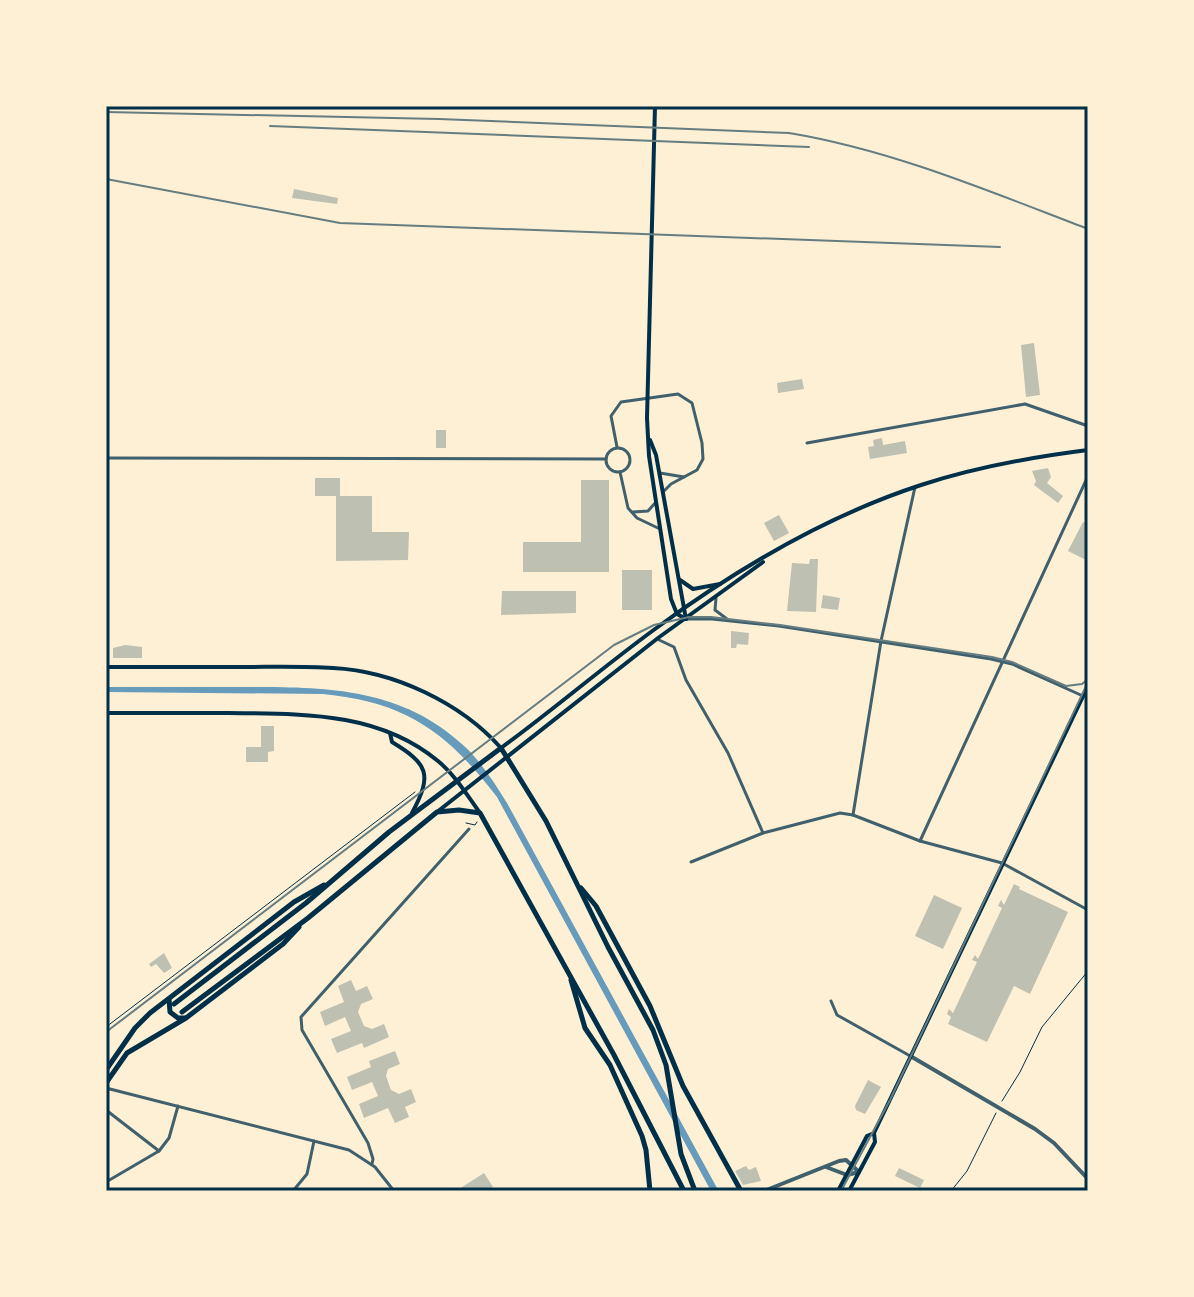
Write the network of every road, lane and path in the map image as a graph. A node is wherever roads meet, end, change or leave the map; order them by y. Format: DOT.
graph roads {
  1 [pos="655,106"];
  2 [pos="1088,426"];
  3 [pos="650,437"];
  4 [pos="807,443"];
  5 [pos="617,447"];
  6 [pos="1088,450"];
  7 [pos="106,458"];
  8 [pos="606,459"];
  9 [pos="620,472"];
  10 [pos="659,473"];
  11 [pos="1088,476"];
  12 [pos="684,477"];
  13 [pos="915,487"];
  14 [pos="663,492"];
  15 [pos="656,502"];
  16 [pos="631,511"];
  17 [pos="661,530"];
  18 [pos="771,555"];
  19 [pos="678,579"];
  20 [pos="724,582"];
  21 [pos="716,597"];
  22 [pos="683,609"];
  23 [pos="677,614"];
  24 [pos="686,619"];
  25 [pos="731,621"];
  26 [pos="657,639"];
  27 [pos="881,641"];
  28 [pos="1004,661"];
  29 [pos="106,667"];
  30 [pos="1088,667"];
  31 [pos="1087,688"];
  32 [pos="1083,696"];
  33 [pos="106,713"];
  34 [pos="390,733"];
  35 [pos="501,748"];
  36 [pos="508,757"];
  37 [pos="457,781"];
  38 [pos="423,786"];
  39 [pos="464,790"];
  40 [pos="437,812"];
  41 [pos="480,813"];
  42 [pos="853,815"];
  43 [pos="410,816"];
  44 [pos="469,829"];
  45 [pos="763,833"];
  46 [pos="920,841"];
  47 [pos="691,862"];
  48 [pos="1003,863"];
  49 [pos="328,883"];
  50 [pos="577,884"];
  51 [pos="1088,910"];
  52 [pos="1088,971"];
  53 [pos="570,975"];
  54 [pos="169,998"];
  55 [pos="831,1001"];
  56 [pos="174,1004"];
  57 [pos="184,1015"];
  58 [pos="106,1027"];
  59 [pos="912,1057"];
  60 [pos="106,1070"];
  61 [pos="106,1086"];
  62 [pos="178,1106"];
  63 [pos="998,1108"];
  64 [pos="106,1110"];
  65 [pos="874,1133"];
  66 [pos="314,1141"];
  67 [pos="159,1151"];
  68 [pos="372,1164"];
  69 [pos="852,1164"];
  70 [pos="826,1167"];
  71 [pos="859,1172"];
  72 [pos="847,1175"];
  73 [pos="1088,1179"];
  74 [pos="106,1182"];
  75 [pos="293,1191"];
  76 [pos="394,1191"];
  77 [pos="650,1191"];
  78 [pos="684,1191"];
  79 [pos="695,1191"];
  80 [pos="741,1191"];
  81 [pos="764,1191"];
  82 [pos="838,1191"];
  83 [pos="849,1191"];
  84 [pos="951,1191"];
  1 -- 3 [label="main road"];
  2 -- 4 [label="street"];
  3 -- 10 [label="main road"];
  3 -- 15 [label="main road"];
  5 -- 8 [label="street"];
  5 -- 9 [label="street"];
  5 -- 12 [label="street"];
  6 -- 13 [label="main road"];
  7 -- 8 [label="street"];
  8 -- 9 [label="street"];
  9 -- 16 [label="street"];
  10 -- 12 [label="street"];
  10 -- 14 [label="main road"];
  11 -- 28 [label="street"];
  12 -- 14 [label="street"];
  13 -- 18 [label="main road"];
  13 -- 27 [label="street"];
  14 -- 19 [label="main road"];
  15 -- 16 [label="street"];
  15 -- 17 [label="main road"];
  16 -- 17 [label="street"];
  17 -- 23 [label="main road"];
  18 -- 20 [label="main road"];
  18 -- 21 [label="main road"];
  19 -- 20 [label="main road"];
  19 -- 22 [label="main road"];
  20 -- 22 [label="main road"];
  21 -- 24 [label="main road"];
  21 -- 25 [label="street"];
  22 -- 23 [label="main road"];
  22 -- 24 [label="main road"];
  23 -- 24 [label="main road"];
  23 -- 35 [label="main road"];
  24 -- 25 [label="street"];
  24 -- 26 [label="main road"];
  25 -- 27 [label="street"];
  26 -- 36 [label="main road"];
  26 -- 45 [label="street"];
  27 -- 28 [label="street"];
  27 -- 42 [label="street"];
  28 -- 32 [label="street"];
  28 -- 46 [label="street"];
  29 -- 35 [label="main road"];
  30 -- 31 [label="main road"];
  31 -- 32 [label="main road"];
  32 -- 48 [label="main road"];
  33 -- 34 [label="main road"];
  34 -- 37 [label="main road"];
  34 -- 38 [label="main road"];
  35 -- 36 [label="main road"];
  35 -- 37 [label="main road"];
  36 -- 39 [label="main road"];
  36 -- 50 [label="main road"];
  37 -- 39 [label="main road"];
  37 -- 43 [label="main road"];
  38 -- 43 [label="main road"];
  38 -- 58 [label="path"];
  39 -- 40 [label="main road"];
  39 -- 41 [label="main road"];
  40 -- 41 [label="main road"];
  40 -- 57 [label="main road"];
  41 -- 44 [label="path"];
  41 -- 53 [label="main road"];
  42 -- 45 [label="street"];
  42 -- 46 [label="street"];
  43 -- 49 [label="main road"];
  44 -- 68 [label="street"];
  45 -- 47 [label="street"];
  46 -- 48 [label="street"];
  48 -- 51 [label="street"];
  48 -- 59 [label="main road"];
  49 -- 54 [label="main road"];
  49 -- 56 [label="main road"];
  50 -- 79 [label="main road"];
  50 -- 80 [label="main road"];
  52 -- 63 [label="path"];
  53 -- 77 [label="main road"];
  53 -- 78 [label="main road"];
  54 -- 57 [label="main road"];
  54 -- 60 [label="main road"];
  55 -- 59 [label="street"];
  57 -- 61 [label="main road"];
  59 -- 63 [label="street"];
  59 -- 65 [label="main road"];
  61 -- 62 [label="street"];
  62 -- 66 [label="street"];
  62 -- 67 [label="street"];
  63 -- 73 [label="street"];
  63 -- 84 [label="path"];
  64 -- 67 [label="street"];
  65 -- 69 [label="main road"];
  65 -- 71 [label="main road"];
  66 -- 68 [label="street"];
  66 -- 75 [label="street"];
  67 -- 74 [label="street"];
  68 -- 76 [label="street"];
  69 -- 70 [label="street"];
  69 -- 71 [label="street"];
  69 -- 72 [label="main road"];
  70 -- 72 [label="street"];
  70 -- 81 [label="street"];
  71 -- 72 [label="street"];
  71 -- 83 [label="main road"];
  72 -- 82 [label="main road"];
}
